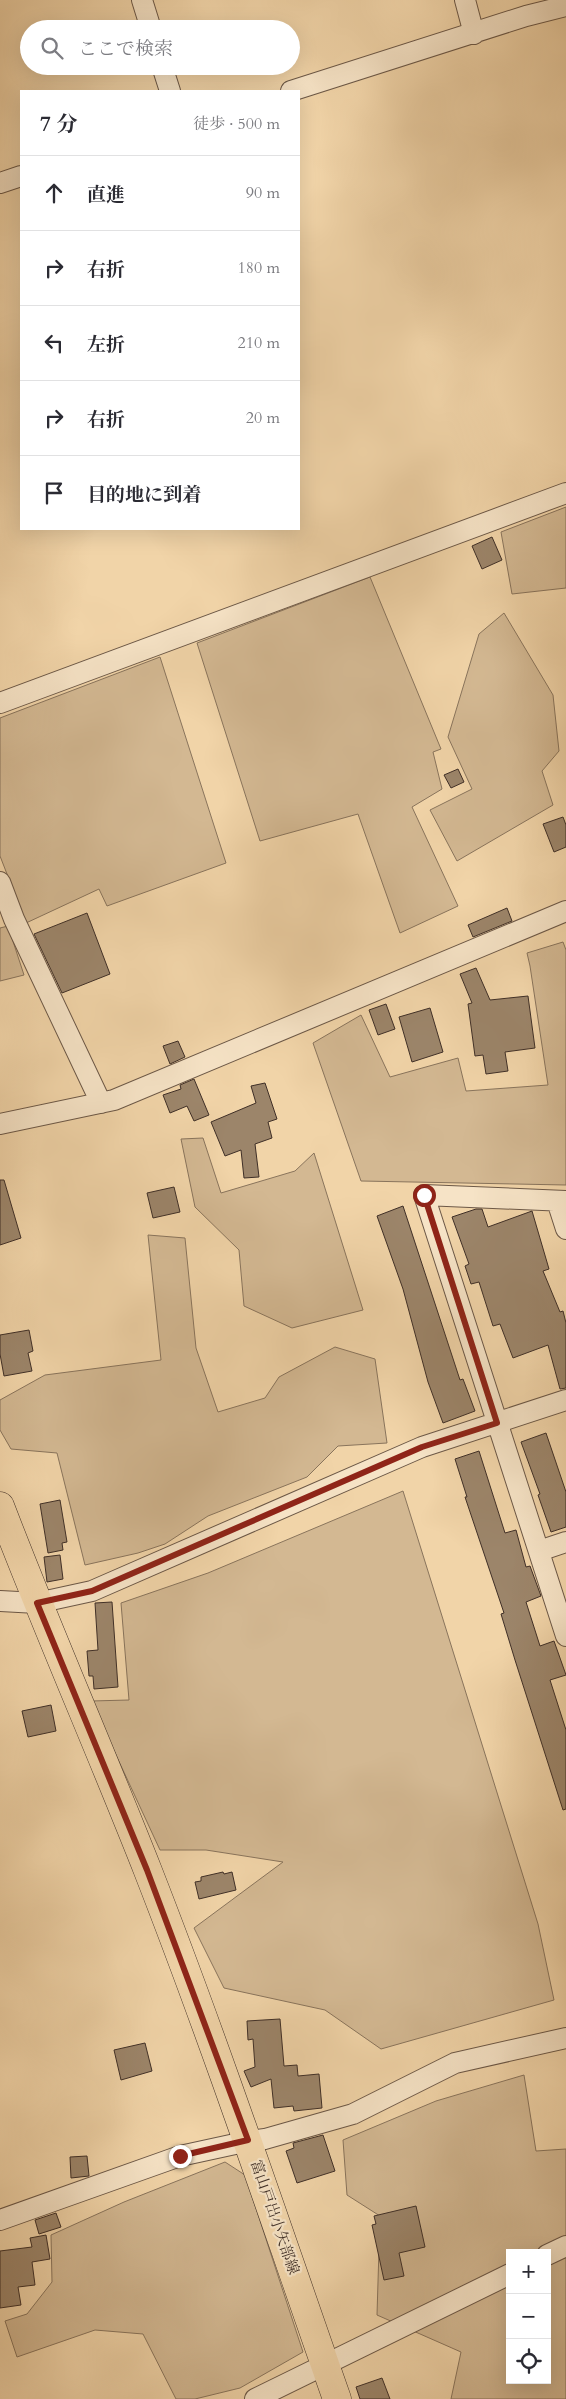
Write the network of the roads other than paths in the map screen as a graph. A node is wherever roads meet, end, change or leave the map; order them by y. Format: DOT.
graph roads {
  1 [pos="142,0"];
  2 [pos="465,0"];
  3 [pos="566,6"];
  4 [pos="148,20"];
  5 [pos="474,34"];
  6 [pos="165,75"];
  7 [pos="170,90"];
  8 [pos="294,90"];
  9 [pos="20,176"];
  10 [pos="0,183"];
  11 [pos="566,493"];
  12 [pos="0,704"];
  13 [pos="0,882"];
  14 [pos="566,911"];
  15 [pos="100,1103"];
  16 [pos="0,1124"];
  17 [pos="562,1201"];
  18 [pos="566,1229"];
  19 [pos="566,1400"];
  20 [pos="497,1423"];
  21 [pos="0,1506"];
  22 [pos="566,1542"];
  23 [pos="538,1551"];
  24 [pos="0,1601"];
  25 [pos="37,1603"];
  26 [pos="566,1636"];
  27 [pos="566,2038"];
  28 [pos="248,2140"];
  29 [pos="0,2220"];
  30 [pos="566,2246"];
  31 [pos="551,2253"];
  32 [pos="506,2276"];
  33 [pos="325,2366"];
  34 [pos="255,2399"];
  35 [pos="337,2399"];
  1 -- 4 [label="street"];
  2 -- 5 [label="street"];
  3 -- 5 [label="street"];
  5 -- 8 [label="street"];
  6 -- 7 [label="street"];
  9 -- 10 [label="street"];
  11 -- 12 [label="street"];
  13 -- 15 [label="street"];
  14 -- 15 [label="street"];
  15 -- 16 [label="street"];
  17 -- 18 [label="street"];
  17 -- 20 [label="street"];
  19 -- 20 [label="street"];
  20 -- 23 [label="street"];
  20 -- 25 [label="street"];
  21 -- 25 [label="main road, 富山戸出小矢部線"];
  22 -- 23 [label="street"];
  23 -- 26 [label="street"];
  24 -- 25 [label="street"];
  25 -- 28 [label="main road, 富山戸出小矢部線"];
  27 -- 28 [label="street"];
  28 -- 29 [label="street"];
  28 -- 33 [label="main road, 富山戸出小矢部線"];
  30 -- 31 [label="street"];
  32 -- 33 [label="street"];
  33 -- 34 [label="street"];
  33 -- 35 [label="main road, 富山戸出小矢部線"];
}
